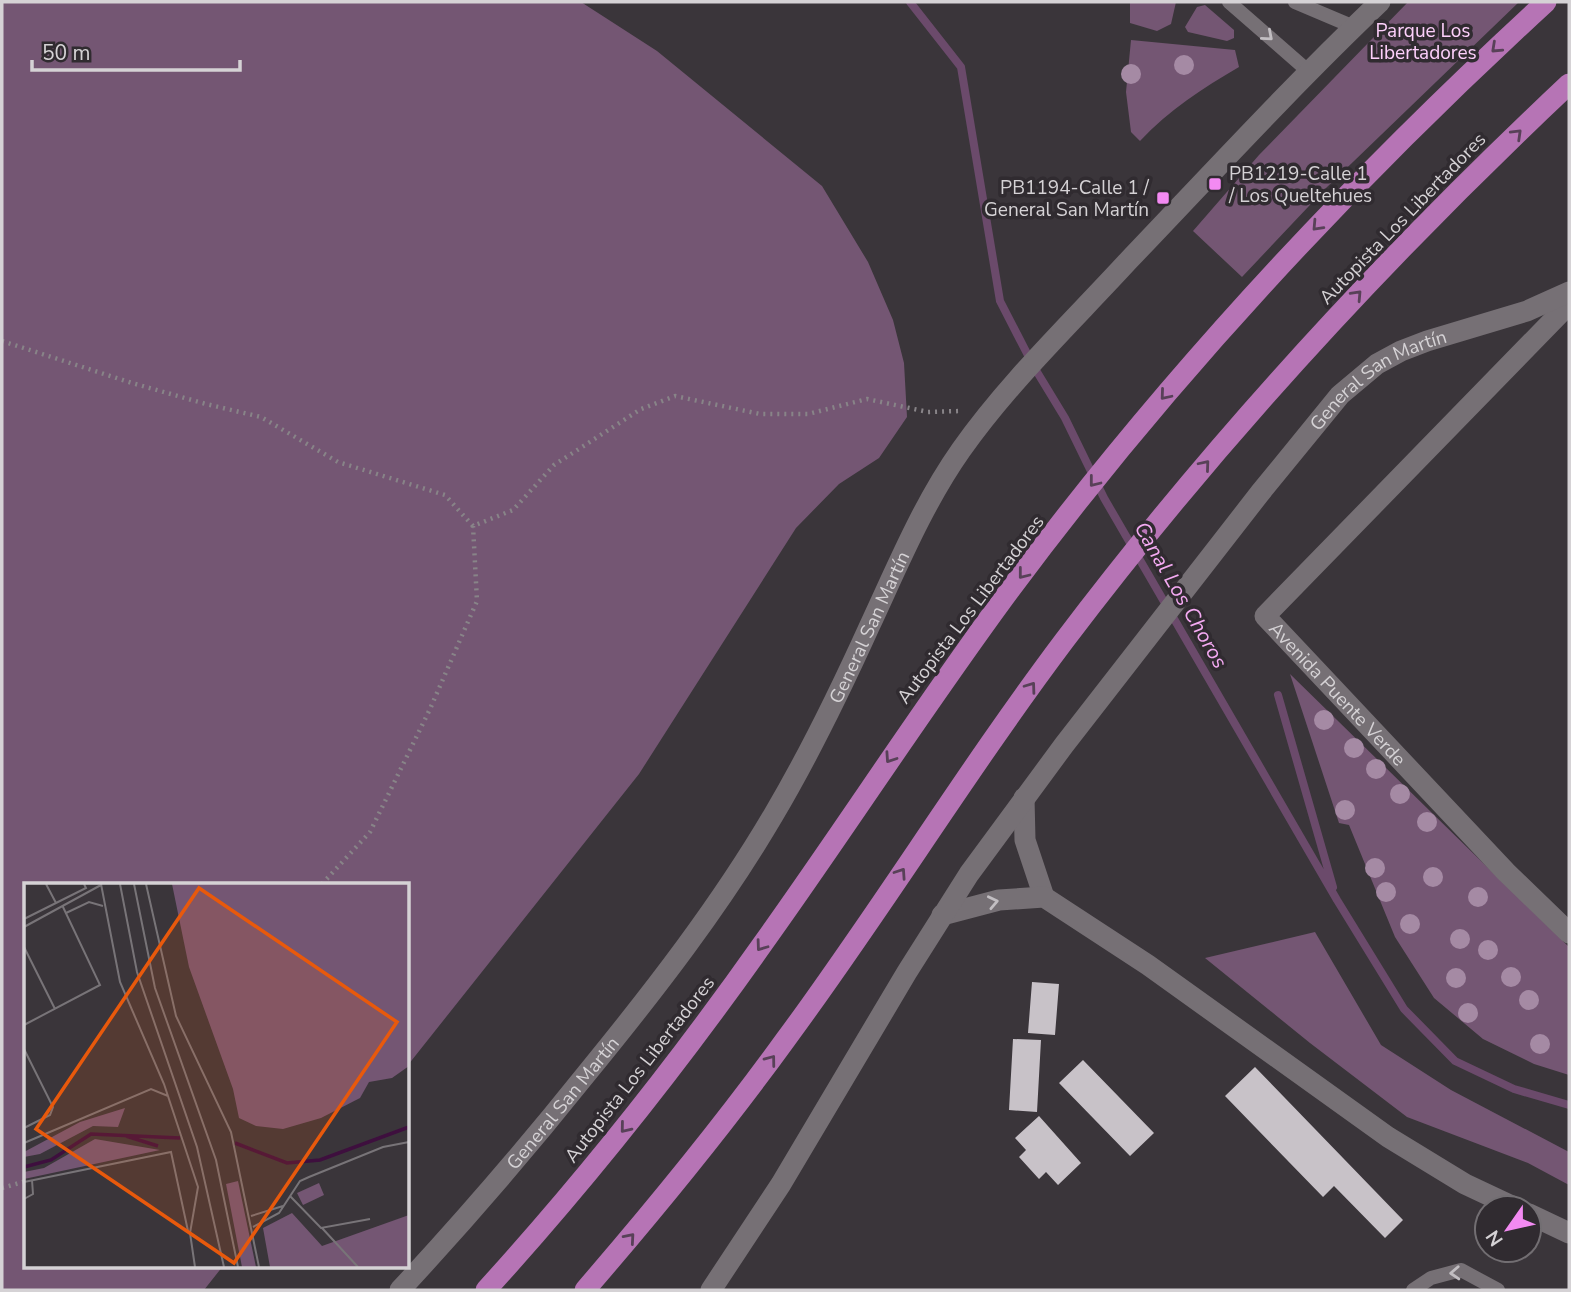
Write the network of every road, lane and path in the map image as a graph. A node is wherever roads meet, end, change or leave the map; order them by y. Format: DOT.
graph roads {
  1 [pos="1228,2"];
  2 [pos="1295,2"];
  3 [pos="1380,2"];
  4 [pos="1546,2"];
  5 [pos="1354,27"];
  6 [pos="1308,71"];
  7 [pos="1569,84"];
  8 [pos="1569,292"];
  9 [pos="1569,304"];
  10 [pos="2,341"];
  11 [pos="992,410"];
  12 [pos="472,526"];
  13 [pos="1024,798"];
  14 [pos="323,883"];
  15 [pos="1044,897"];
  16 [pos="942,915"];
  17 [pos="1569,933"];
  18 [pos="24,1182"];
  19 [pos="2,1188"];
  20 [pos="1486,1194"];
  21 [pos="1543,1221"];
  22 [pos="1569,1233"];
  23 [pos="400,1290"];
  24 [pos="486,1290"];
  25 [pos="586,1290"];
  26 [pos="710,1290"];
  27 [pos="1413,1290"];
  28 [pos="1498,1290"];
  1 -- 6 [label="lane, one-way"];
  2 -- 5 [label="lane"];
  3 -- 5 [label="street, General San Martín"];
  4 -- 24 [label="highway, Autopista Los Libertadores, one-way"];
  5 -- 6 [label="street, General San Martín"];
  6 -- 11 [label="street, General San Martín"];
  25 -- 7 [label="highway, Autopista Los Libertadores, one-way"];
  8 -- 13 [label="street, General San Martín"];
  9 -- 17 [label="street, Avenida Puente Verde"];
  10 -- 12 [label="path"];
  11 -- 12 [label="path"];
  11 -- 23 [label="street, General San Martín"];
  12 -- 14 [label="path"];
  13 -- 15 [label="street"];
  13 -- 16 [label="street, General San Martín"];
  16 -- 15 [label="street, one-way"];
  15 -- 20 [label="street"];
  16 -- 26 [label="street, General San Martín"];
  18 -- 19 [label="path"];
  21 -- 22 [label="street"];
  28 -- 27 [label="lane, one-way"];
}
